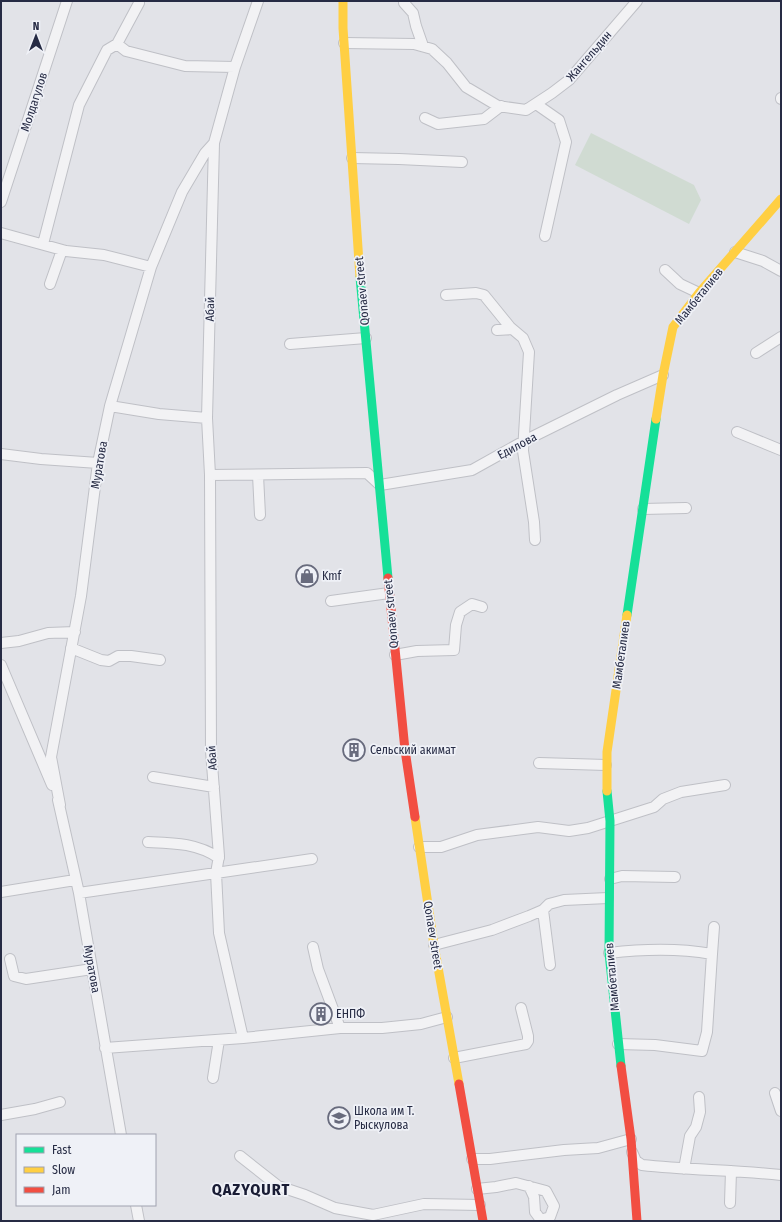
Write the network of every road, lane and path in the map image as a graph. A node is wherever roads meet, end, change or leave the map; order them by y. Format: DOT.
graph roads {
  1 [pos="66,1"];
  2 [pos="258,1"];
  3 [pos="343,1"];
  4 [pos="637,1"];
  5 [pos="139,3"];
  6 [pos="404,3"];
  7 [pos="344,43"];
  8 [pos="117,44"];
  9 [pos="423,46"];
  10 [pos="235,67"];
  11 [pos="536,104"];
  12 [pos="501,106"];
  13 [pos="425,118"];
  14 [pos="214,143"];
  15 [pos="352,158"];
  16 [pos="462,162"];
  17 [pos="781,199"];
  18 [pos="1,202"];
  19 [pos="1,233"];
  20 [pos="545,236"];
  21 [pos="43,244"];
  22 [pos="62,250"];
  23 [pos="735,252"];
  24 [pos="151,267"];
  25 [pos="665,270"];
  26 [pos="781,271"];
  27 [pos="50,284"];
  28 [pos="699,293"];
  29 [pos="446,295"];
  30 [pos="512,329"];
  31 [pos="497,330"];
  32 [pos="781,337"];
  33 [pos="366,338"];
  34 [pos="290,344"];
  35 [pos="756,354"];
  36 [pos="663,375"];
  37 [pos="110,406"];
  38 [pos="207,418"];
  39 [pos="737,432"];
  40 [pos="524,441"];
  41 [pos="781,450"];
  42 [pos="1,454"];
  43 [pos="98,463"];
  44 [pos="210,475"];
  45 [pos="258,475"];
  46 [pos="380,485"];
  47 [pos="686,508"];
  48 [pos="643,510"];
  49 [pos="260,514"];
  50 [pos="535,540"];
  51 [pos="389,594"];
  52 [pos="331,601"];
  53 [pos="482,607"];
  54 [pos="75,632"];
  55 [pos="1,643"];
  56 [pos="71,648"];
  57 [pos="395,654"];
  58 [pos="160,660"];
  59 [pos="1,665"];
  60 [pos="539,763"];
  61 [pos="606,765"];
  62 [pos="153,777"];
  63 [pos="725,785"];
  64 [pos="214,787"];
  65 [pos="60,805"];
  66 [pos="610,821"];
  67 [pos="148,842"];
  68 [pos="419,847"];
  69 [pos="219,858"];
  70 [pos="312,859"];
  71 [pos="216,873"];
  72 [pos="675,877"];
  73 [pos="610,879"];
  74 [pos="76,880"];
  75 [pos="1,892"];
  76 [pos="79,893"];
  77 [pos="608,898"];
  78 [pos="542,910"];
  79 [pos="714,927"];
  80 [pos="434,945"];
  81 [pos="313,947"];
  82 [pos="609,953"];
  83 [pos="712,954"];
  84 [pos="10,959"];
  85 [pos="550,965"];
  86 [pos="92,968"];
  87 [pos="521,1008"];
  88 [pos="447,1017"];
  89 [pos="340,1028"];
  90 [pos="243,1038"];
  91 [pos="218,1040"];
  92 [pos="618,1044"];
  93 [pos="105,1048"];
  94 [pos="454,1058"];
  95 [pos="213,1078"];
  96 [pos="775,1093"];
  97 [pos="699,1097"];
  98 [pos="60,1102"];
  99 [pos="781,1111"];
  100 [pos="1,1115"];
  101 [pos="121,1134"];
  102 [pos="631,1139"];
  103 [pos="631,1152"];
  104 [pos="240,1156"];
  105 [pos="472,1159"];
  106 [pos="684,1169"];
  107 [pos="731,1171"];
  108 [pos="781,1175"];
  109 [pos="529,1186"];
  110 [pos="477,1189"];
  111 [pos="730,1203"];
  112 [pos="480,1205"];
  113 [pos="136,1206"];
  114 [pos="363,1217"];
  115 [pos="139,1221"];
  116 [pos="483,1221"];
  117 [pos="637,1221"];
  1 -- 18 [label="street, Молдагулов"];
  2 -- 10 [label="street"];
  3 -- 7 [label="main road, Qonaev street"];
  4 -- 11 [label="street, Жангельдин"];
  5 -- 8 [label="street"];
  6 -- 9 [label="street"];
  7 -- 9 [label="street, Жангельдин"];
  7 -- 15 [label="main road, Qonaev street"];
  8 -- 10 [label="street"];
  8 -- 21 [label="street"];
  9 -- 12 [label="street, Жангельдин"];
  10 -- 14 [label="street"];
  11 -- 12 [label="street, Жангельдин"];
  11 -- 20 [label="street"];
  12 -- 13 [label="street"];
  14 -- 24 [label="street, Муратова"];
  14 -- 38 [label="street, Абай"];
  15 -- 16 [label="street"];
  15 -- 33 [label="main road, Qonaev street"];
  17 -- 23 [label="main road, Мамбеталиев"];
  19 -- 21 [label="street"];
  21 -- 22 [label="street"];
  22 -- 24 [label="street"];
  22 -- 27 [label="street"];
  23 -- 26 [label="street"];
  23 -- 28 [label="main road, Мамбеталиев"];
  24 -- 37 [label="street, Муратова"];
  25 -- 28 [label="street"];
  28 -- 36 [label="main road, Мамбеталиев"];
  29 -- 30 [label="street"];
  30 -- 31 [label="street"];
  30 -- 40 [label="street"];
  32 -- 35 [label="street"];
  33 -- 34 [label="street"];
  33 -- 46 [label="main road, Qonaev street"];
  36 -- 40 [label="street, Едилова"];
  36 -- 48 [label="main road, Мамбеталиев"];
  37 -- 38 [label="street"];
  37 -- 43 [label="street, Муратова"];
  38 -- 44 [label="street, Абай"];
  39 -- 41 [label="street"];
  40 -- 46 [label="street, Едилова"];
  40 -- 50 [label="street"];
  42 -- 43 [label="street"];
  43 -- 54 [label="street, Муратова"];
  44 -- 45 [label="street"];
  44 -- 64 [label="street, Абай"];
  45 -- 46 [label="street"];
  45 -- 49 [label="street"];
  46 -- 51 [label="main road, Qonaev street"];
  47 -- 48 [label="street"];
  48 -- 61 [label="main road, Мамбеталиев"];
  51 -- 52 [label="street"];
  51 -- 57 [label="main road, Qonaev street"];
  53 -- 57 [label="street"];
  54 -- 55 [label="street"];
  54 -- 56 [label="street, Муратова"];
  56 -- 58 [label="street"];
  56 -- 65 [label="street, Муратова"];
  57 -- 68 [label="main road, Qonaev street"];
  59 -- 65 [label="street, Муратова"];
  60 -- 61 [label="street"];
  61 -- 66 [label="main road, Мамбеталиев"];
  62 -- 64 [label="street"];
  63 -- 66 [label="street"];
  64 -- 69 [label="street, Абай"];
  65 -- 74 [label="street, Муратова"];
  66 -- 68 [label="street"];
  66 -- 73 [label="main road, Мамбеталиев"];
  67 -- 69 [label="street"];
  68 -- 80 [label="main road, Qonaev street"];
  69 -- 71 [label="street, Абай"];
  70 -- 71 [label="street"];
  71 -- 76 [label="street"];
  71 -- 90 [label="street, Абай"];
  72 -- 73 [label="street"];
  73 -- 77 [label="main road, Мамбеталиев"];
  74 -- 75 [label="street"];
  74 -- 76 [label="street, Муратова"];
  76 -- 86 [label="street, Муратова"];
  77 -- 78 [label="street"];
  77 -- 82 [label="main road, Мамбеталиев"];
  78 -- 80 [label="street"];
  78 -- 85 [label="street"];
  79 -- 83 [label="street"];
  80 -- 88 [label="main road, Qonaev street"];
  81 -- 89 [label="street"];
  82 -- 83 [label="street"];
  82 -- 92 [label="main road, Мамбеталиев"];
  83 -- 92 [label="street"];
  84 -- 86 [label="street"];
  86 -- 93 [label="street, Муратова"];
  87 -- 94 [label="street"];
  88 -- 89 [label="street"];
  88 -- 94 [label="main road, Qonaev street"];
  89 -- 90 [label="street"];
  90 -- 91 [label="street"];
  91 -- 93 [label="street"];
  91 -- 95 [label="street"];
  92 -- 102 [label="main road, Мамбеталиев"];
  93 -- 101 [label="street, Муратова"];
  94 -- 105 [label="main road, Qonaev street"];
  96 -- 99 [label="street"];
  97 -- 106 [label="street"];
  98 -- 100 [label="street"];
  102 -- 103 [label="main road, Мамбеталиев"];
  102 -- 105 [label="street"];
  103 -- 106 [label="street"];
  103 -- 117 [label="main road, Мамбеталиев"];
  104 -- 114 [label="street"];
  105 -- 110 [label="main road, Qonaev street"];
  106 -- 107 [label="street"];
  107 -- 108 [label="street"];
  107 -- 111 [label="street"];
  109 -- 110 [label="street"];
  110 -- 112 [label="main road, Qonaev street"];
  112 -- 114 [label="street"];
  112 -- 116 [label="main road, Qonaev street"];
  113 -- 115 [label="street"];
}
